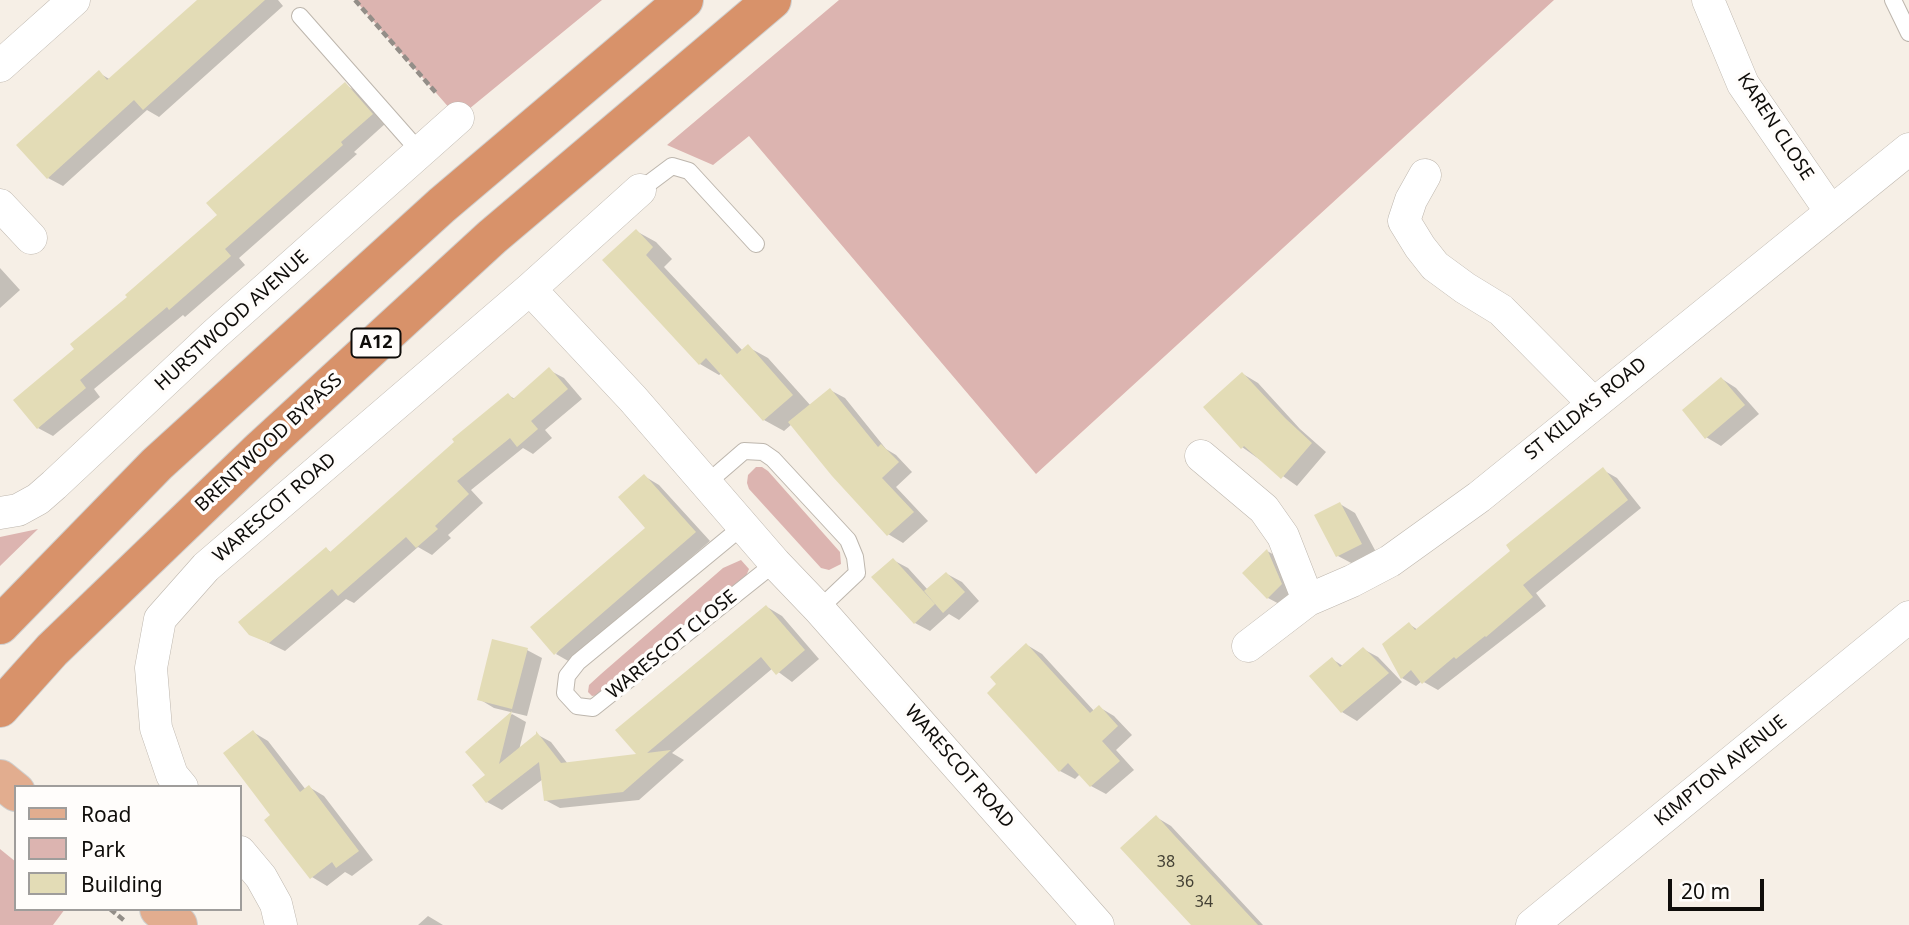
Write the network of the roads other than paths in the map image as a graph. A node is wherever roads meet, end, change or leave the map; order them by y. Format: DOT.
graph roads {
  1 [pos="74,0"];
  2 [pos="684,0"];
  3 [pos="772,0"];
  4 [pos="1708,0"];
  5 [pos="1893,0"];
  6 [pos="300,16"];
  7 [pos="1909,33"];
  8 [pos="0,66"];
  9 [pos="458,118"];
  10 [pos="1909,149"];
  11 [pos="420,152"];
  12 [pos="1425,176"];
  13 [pos="640,190"];
  14 [pos="0,205"];
  15 [pos="1831,212"];
  16 [pos="31,238"];
  17 [pos="755,244"];
  18 [pos="530,289"];
  19 [pos="1593,402"];
  20 [pos="1201,456"];
  21 [pos="706,483"];
  22 [pos="0,513"];
  23 [pos="743,526"];
  24 [pos="775,564"];
  25 [pos="1308,600"];
  26 [pos="819,609"];
  27 [pos="1909,617"];
  28 [pos="0,625"];
  29 [pos="1248,646"];
  30 [pos="0,708"];
  31 [pos="0,779"];
  32 [pos="181,785"];
  33 [pos="14,790"];
  34 [pos="242,854"];
  35 [pos="161,911"];
  36 [pos="177,925"];
  37 [pos="281,925"];
  38 [pos="1098,925"];
  39 [pos="1532,925"];
  1 -- 8 [label="street"];
  2 -- 28 [label="highway"];
  3 -- 30 [label="highway, BRENTWOOD BYPASS / A12"];
  4 -- 15 [label="street, KAREN CLOSE"];
  5 -- 7 [label="lane"];
  6 -- 11 [label="lane"];
  9 -- 11 [label="street, HURSTWOOD AVENUE"];
  10 -- 15 [label="street, ST KILDA'S ROAD"];
  11 -- 22 [label="street, HURSTWOOD AVENUE"];
  12 -- 19 [label="street"];
  13 -- 17 [label="lane"];
  13 -- 18 [label="street, WARESCOT ROAD"];
  14 -- 16 [label="street"];
  15 -- 19 [label="street, ST KILDA'S ROAD"];
  18 -- 21 [label="street, WARESCOT ROAD"];
  18 -- 32 [label="street, WARESCOT ROAD"];
  19 -- 25 [label="street, ST KILDA'S ROAD"];
  20 -- 25 [label="street"];
  21 -- 23 [label="street, WARESCOT ROAD"];
  21 -- 26 [label="lane"];
  23 -- 24 [label="street, WARESCOT ROAD"];
  23 -- 24 [label="lane, WARESCOT CLOSE"];
  24 -- 26 [label="street, WARESCOT ROAD"];
  25 -- 29 [label="street, ST KILDA'S ROAD"];
  26 -- 38 [label="street, WARESCOT ROAD"];
  27 -- 39 [label="street, KIMPTON AVENUE"];
  31 -- 33 [label="main road"];
  34 -- 37 [label="street"];
  35 -- 36 [label="main road"];
}
